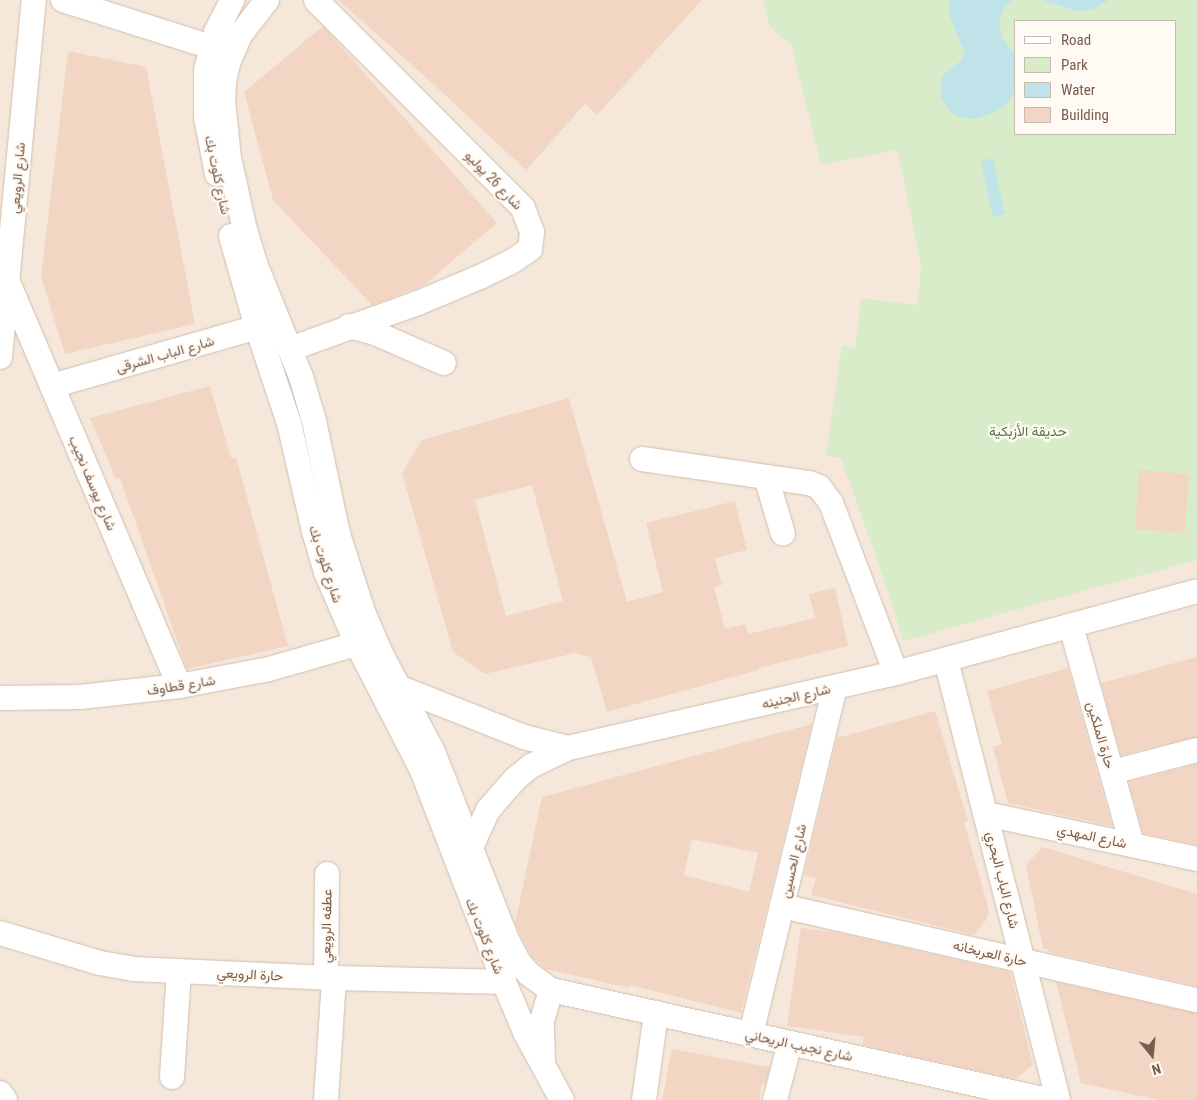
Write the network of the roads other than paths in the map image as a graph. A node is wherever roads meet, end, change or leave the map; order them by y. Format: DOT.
graph roads {
  1 [pos="34,0"];
  2 [pos="63,0"];
  3 [pos="232,0"];
  4 [pos="267,0"];
  5 [pos="316,0"];
  6 [pos="211,47"];
  7 [pos="7,280"];
  8 [pos="268,324"];
  9 [pos="350,326"];
  10 [pos="290,349"];
  11 [pos="0,357"];
  12 [pos="444,363"];
  13 [pos="52,386"];
  14 [pos="642,459"];
  15 [pos="766,477"];
  16 [pos="783,534"];
  17 [pos="1197,591"];
  18 [pos="1071,626"];
  19 [pos="357,644"];
  20 [pos="946,660"];
  21 [pos="896,674"];
  22 [pos="179,686"];
  23 [pos="834,688"];
  24 [pos="391,692"];
  25 [pos="0,698"];
  26 [pos="568,748"];
  27 [pos="1197,750"];
  28 [pos="1112,772"];
  29 [pos="986,814"];
  30 [pos="1132,845"];
  31 [pos="471,848"];
  32 [pos="1197,859"];
  33 [pos="327,874"];
  34 [pos="782,906"];
  35 [pos="0,934"];
  36 [pos="1023,960"];
  37 [pos="179,971"];
  38 [pos="330,978"];
  39 [pos="504,982"];
  40 [pos="551,990"];
  41 [pos="1197,1000"];
  42 [pos="656,1013"];
  43 [pos="751,1034"];
  44 [pos="790,1043"];
  45 [pos="546,1069"];
  46 [pos="172,1077"];
  47 [pos="0,1092"];
  48 [pos="5,1100"];
  49 [pos="326,1100"];
  50 [pos="562,1100"];
  51 [pos="644,1100"];
  52 [pos="775,1100"];
  53 [pos="1047,1100"];
  54 [pos="1058,1100"];
  1 -- 7 [label="street, شارع الرويعي"];
  2 -- 6 [label="street"];
  3 -- 6 [label="street, شارع كلوت بك"];
  4 -- 8 [label="street, شارع كلوت بك"];
  5 -- 9 [label="street, شارع 26 يوليو"];
  6 -- 8 [label="street, شارع كلوت بك"];
  7 -- 11 [label="street, شارع الرويعي"];
  7 -- 13 [label="street, شارع يوسف نجيب"];
  8 -- 10 [label="street, شارع كلوت بك"];
  8 -- 13 [label="street, شارع الباب الشرقى"];
  8 -- 19 [label="street, شارع كلوت بك"];
  9 -- 10 [label="street, شارع 26 يوليو"];
  9 -- 12 [label="street"];
  10 -- 24 [label="street, شارع كلوت بك"];
  13 -- 22 [label="street, شارع يوسف نجيب"];
  14 -- 15 [label="street"];
  15 -- 16 [label="street"];
  15 -- 21 [label="street"];
  17 -- 18 [label="street, شارع الجنينه"];
  18 -- 20 [label="street, شارع الجنينه"];
  18 -- 28 [label="street, حارة الملكين"];
  19 -- 22 [label="street, شارع قطاوف"];
  19 -- 24 [label="street, شارع كلوت بك"];
  20 -- 21 [label="street, شارع الجنينه"];
  20 -- 29 [label="street, شارع الباب البحري"];
  21 -- 23 [label="street, شارع الجنينه"];
  22 -- 25 [label="street, شارع قطاوف"];
  23 -- 26 [label="street, شارع الجنينه"];
  23 -- 34 [label="street, شارع الحسين"];
  24 -- 26 [label="street, شارع الجنينه"];
  24 -- 31 [label="street, شارع كلوت بك"];
  24 -- 39 [label="street, شارع كلوت بك"];
  26 -- 31 [label="street"];
  27 -- 28 [label="street"];
  28 -- 30 [label="street, حارة الملكين"];
  29 -- 30 [label="street, شارع المهدي"];
  29 -- 36 [label="street, شارع الباب البحري"];
  30 -- 32 [label="street, شارع المهدي"];
  31 -- 40 [label="street, شارع كلوت بك"];
  33 -- 38 [label="street, عطفه الرويعي"];
  34 -- 36 [label="street, حارة العربخانه"];
  34 -- 43 [label="street, شارع الحسين"];
  35 -- 37 [label="street, حارة الرويعي"];
  36 -- 41 [label="street, حارة العربخانه"];
  36 -- 54 [label="street, شارع الباب البحري"];
  37 -- 38 [label="street, حارة الرويعي"];
  37 -- 46 [label="street"];
  38 -- 39 [label="street, حارة الرويعي"];
  38 -- 49 [label="street, عطفه الرويعي"];
  39 -- 45 [label="street, شارع كلوت بك"];
  40 -- 42 [label="street, شارع نجيب الريحاني"];
  40 -- 45 [label="street"];
  42 -- 43 [label="street, شارع نجيب الريحاني"];
  42 -- 51 [label="street"];
  43 -- 44 [label="street, شارع نجيب الريحاني"];
  44 -- 52 [label="street"];
  44 -- 53 [label="street, شارع نجيب الريحاني"];
  45 -- 50 [label="street, شارع كلوت بك"];
  47 -- 48 [label="street"];
}
